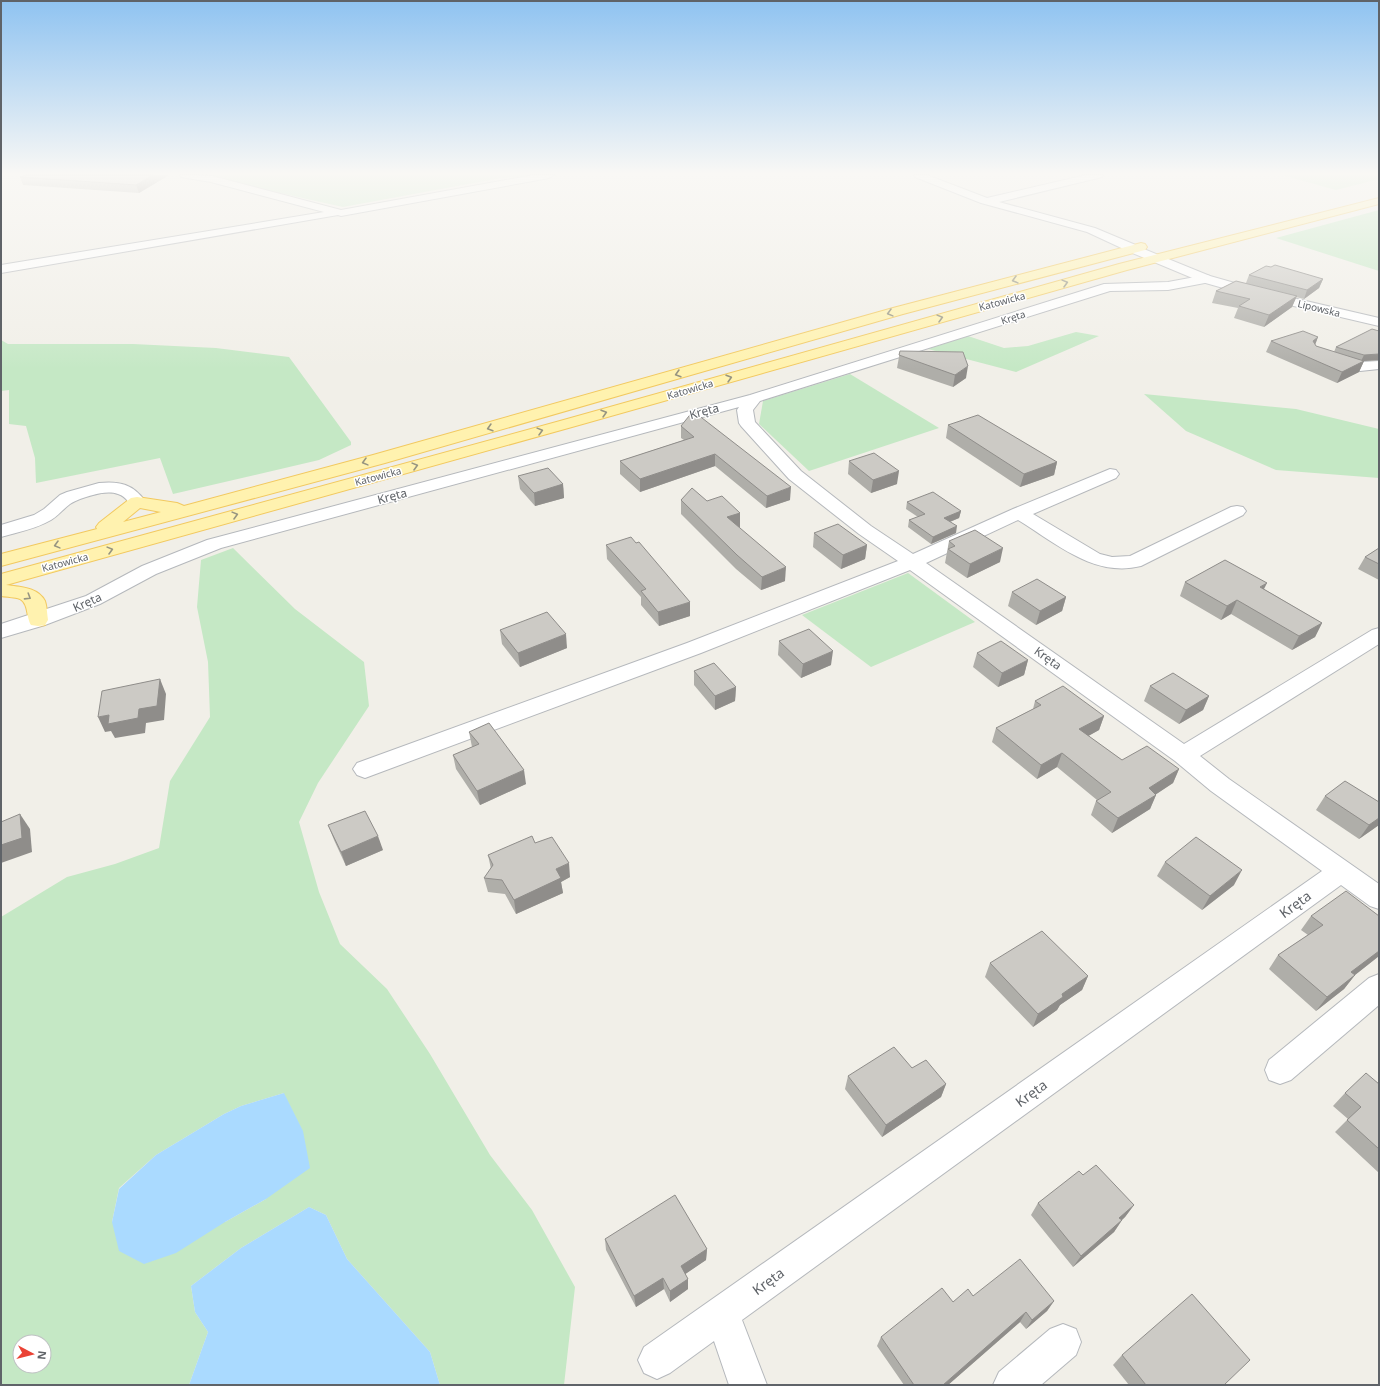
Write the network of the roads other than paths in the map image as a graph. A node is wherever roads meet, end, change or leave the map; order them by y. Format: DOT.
graph roads {
  1 [pos="179,240"];
  2 [pos="1112,240"];
  3 [pos="1230,240"];
  4 [pos="1154,244"];
  5 [pos="1134,249"];
  6 [pos="1156,259"];
  7 [pos="1,269"];
  8 [pos="1206,278"];
  9 [pos="1379,322"];
  10 [pos="1317,353"];
  11 [pos="1379,365"];
  12 [pos="755,398"];
  13 [pos="1110,474"];
  14 [pos="137,502"];
  15 [pos="190,509"];
  16 [pos="1237,511"];
  17 [pos="1019,513"];
  18 [pos="1,531"];
  19 [pos="94,535"];
  20 [pos="1,560"];
  21 [pos="912,562"];
  22 [pos="1,580"];
  23 [pos="1,590"];
  24 [pos="38,620"];
  25 [pos="1,631"];
  26 [pos="1379,635"];
  27 [pos="1183,755"];
  28 [pos="366,769"];
  29 [pos="1340,872"];
  30 [pos="1379,898"];
  31 [pos="1379,987"];
  32 [pos="1280,1070"];
  33 [pos="722,1314"];
  34 [pos="1063,1342"];
  35 [pos="657,1360"];
  36 [pos="748,1385"];
  37 [pos="1012,1385"];
  1 -- 7 [label="street"];
  2 -- 5 [label="street, Lipowska"];
  3 -- 6 [label="main road, Katowicka"];
  4 -- 5 [label="main road, Katowicka"];
  5 -- 6 [label="street, Lipowska"];
  5 -- 15 [label="main road, Katowicka, one-way"];
  6 -- 8 [label="street, Lipowska"];
  22 -- 6 [label="main road, Katowicka, one-way"];
  8 -- 9 [label="street, Lipowska"];
  8 -- 12 [label="street, Kręta"];
  10 -- 11 [label="street"];
  12 -- 21 [label="street, Kręta"];
  12 -- 24 [label="street, Kręta"];
  13 -- 17 [label="street"];
  14 -- 15 [label="main road"];
  14 -- 18 [label="street"];
  14 -- 19 [label="main road"];
  15 -- 19 [label="main road, Katowicka"];
  16 -- 17 [label="street"];
  17 -- 21 [label="street"];
  19 -- 20 [label="main road, Katowicka, one-way"];
  21 -- 27 [label="street, Kręta"];
  21 -- 28 [label="street"];
  23 -- 24 [label="main road, one-way"];
  24 -- 25 [label="street, Kręta"];
  26 -- 27 [label="street"];
  27 -- 29 [label="street, Kręta"];
  29 -- 30 [label="street, Kręta"];
  29 -- 33 [label="street, Kręta"];
  31 -- 32 [label="street"];
  33 -- 35 [label="street, Kręta"];
  33 -- 36 [label="street"];
  34 -- 37 [label="street"];
}
